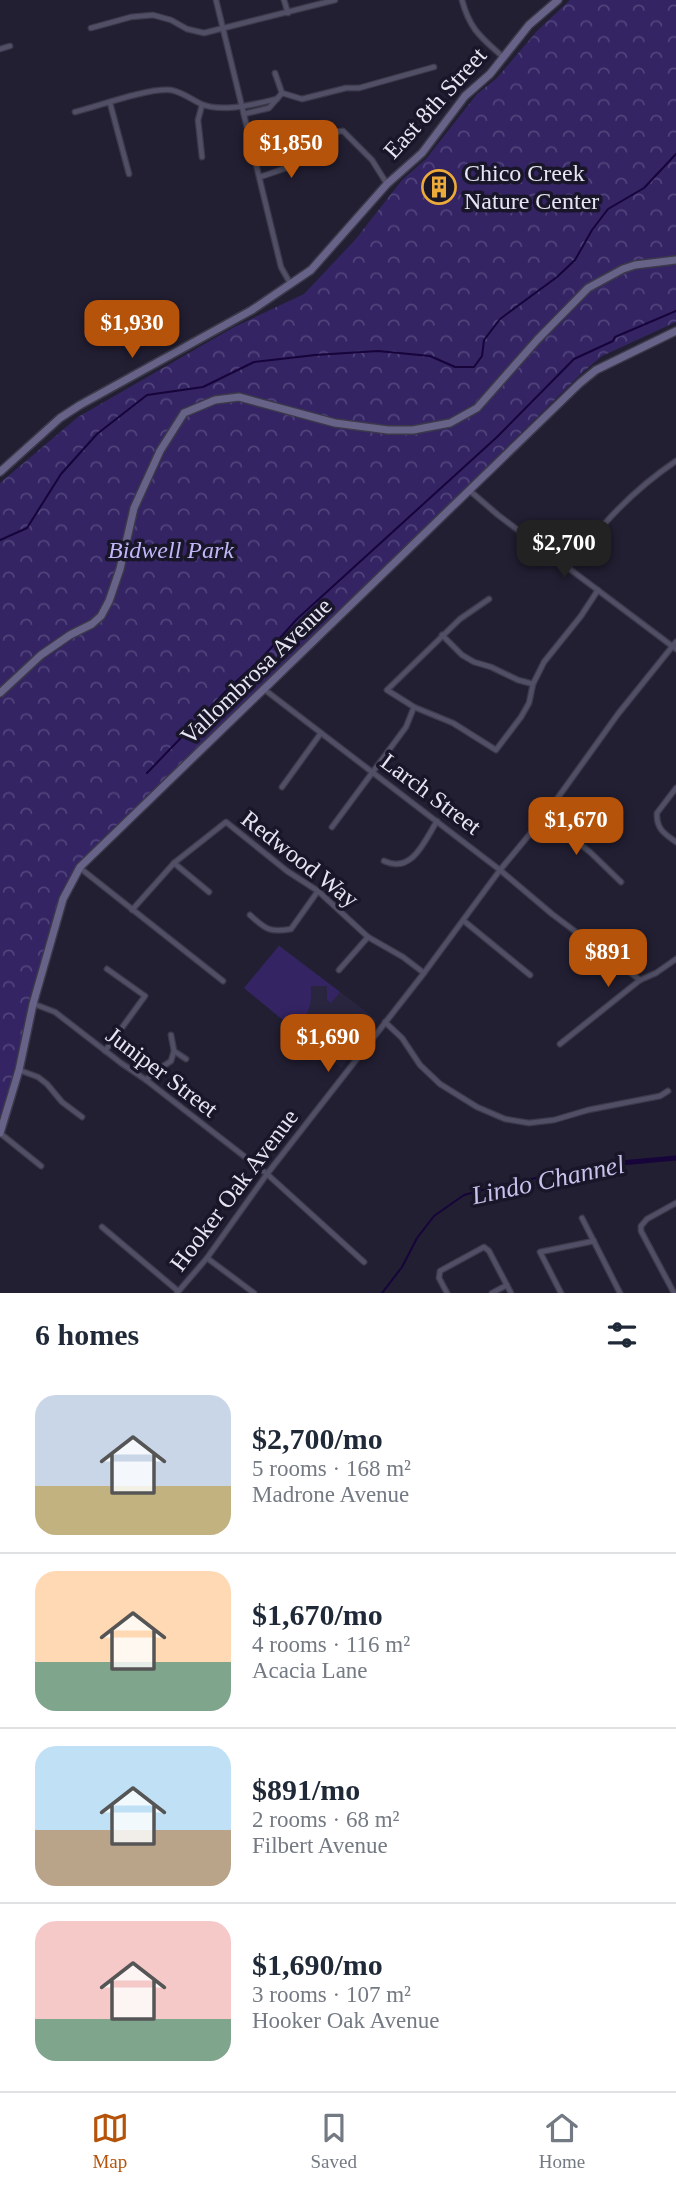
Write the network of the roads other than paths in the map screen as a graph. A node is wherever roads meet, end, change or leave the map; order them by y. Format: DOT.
graph roads {
  1 [pos="216,0"];
  2 [pos="284,0"];
  3 [pos="335,0"];
  4 [pos="462,0"];
  5 [pos="558,0"];
  6 [pos="288,13"];
  7 [pos="91,28"];
  8 [pos="223,29"];
  9 [pos="10,46"];
  10 [pos="0,49"];
  11 [pos="503,57"];
  12 [pos="434,67"];
  13 [pos="275,73"];
  14 [pos="282,93"];
  15 [pos="277,99"];
  16 [pos="110,103"];
  17 [pos="202,105"];
  18 [pos="242,106"];
  19 [pos="75,112"];
  20 [pos="244,114"];
  21 [pos="296,150"];
  22 [pos="202,157"];
  23 [pos="255,157"];
  24 [pos="129,174"];
  25 [pos="260,177"];
  26 [pos="387,184"];
  27 [pos="676,260"];
  28 [pos="291,284"];
  29 [pos="676,331"];
  30 [pos="676,461"];
  31 [pos="0,472"];
  32 [pos="468,490"];
  33 [pos="568,567"];
  34 [pos="598,590"];
  35 [pos="489,599"];
  36 [pos="442,635"];
  37 [pos="675,646"];
  38 [pos="533,684"];
  39 [pos="265,690"];
  40 [pos="0,693"];
  41 [pos="414,707"];
  42 [pos="321,733"];
  43 [pos="372,771"];
  44 [pos="282,788"];
  45 [pos="676,788"];
  46 [pos="544,817"];
  47 [pos="437,821"];
  48 [pos="332,827"];
  49 [pos="676,842"];
  50 [pos="384,862"];
  51 [pos="174,863"];
  52 [pos="80,867"];
  53 [pos="500,870"];
  54 [pos="621,882"];
  55 [pos="318,891"];
  56 [pos="209,892"];
  57 [pos="132,910"];
  58 [pos="250,915"];
  59 [pos="464,921"];
  60 [pos="368,937"];
  61 [pos="676,960"];
  62 [pos="107,969"];
  63 [pos="339,970"];
  64 [pos="424,973"];
  65 [pos="530,975"];
  66 [pos="640,980"];
  67 [pos="223,981"];
  68 [pos="33,1004"];
  69 [pos="385,1022"];
  70 [pos="171,1035"];
  71 [pos="560,1044"];
  72 [pos="105,1051"];
  73 [pos="174,1051"];
  74 [pos="186,1059"];
  75 [pos="19,1070"];
  76 [pos="146,1080"];
  77 [pos="668,1091"];
  78 [pos="82,1117"];
  79 [pos="0,1133"];
  80 [pos="41,1166"];
  81 [pos="267,1174"];
  82 [pos="676,1203"];
  83 [pos="582,1218"];
  84 [pos="102,1227"];
  85 [pos="594,1241"];
  86 [pos="207,1258"];
  87 [pos="364,1262"];
  88 [pos="507,1285"];
  89 [pos="178,1292"];
  90 [pos="254,1293"];
  91 [pos="447,1293"];
  92 [pos="492,1293"];
  93 [pos="511,1293"];
  94 [pos="561,1293"];
  95 [pos="620,1293"];
  96 [pos="674,1293"];
  1 -- 8 [label="street"];
  2 -- 6 [label="street"];
  3 -- 6 [label="street"];
  4 -- 11 [label="street"];
  5 -- 11 [label="street, East 8th Street"];
  6 -- 8 [label="street"];
  7 -- 8 [label="street"];
  8 -- 18 [label="street"];
  9 -- 10 [label="street"];
  11 -- 26 [label="street, East 8th Street"];
  12 -- 14 [label="street"];
  13 -- 14 [label="street"];
  14 -- 15 [label="street"];
  15 -- 18 [label="street"];
  15 -- 20 [label="street"];
  16 -- 17 [label="street"];
  16 -- 19 [label="street"];
  16 -- 24 [label="street"];
  17 -- 18 [label="street"];
  17 -- 22 [label="street"];
  18 -- 20 [label="street"];
  20 -- 23 [label="street"];
  21 -- 23 [label="street"];
  21 -- 25 [label="street"];
  21 -- 26 [label="street"];
  23 -- 25 [label="street"];
  25 -- 28 [label="street"];
  26 -- 28 [label="street, East 8th Street"];
  27 -- 40 [label="street"];
  28 -- 31 [label="street, East 8th Street"];
  29 -- 32 [label="street, Vallombrosa Avenue"];
  30 -- 33 [label="street"];
  32 -- 33 [label="street"];
  32 -- 39 [label="street, Vallombrosa Avenue"];
  33 -- 34 [label="street"];
  34 -- 37 [label="street"];
  34 -- 38 [label="street"];
  35 -- 36 [label="street"];
  36 -- 38 [label="street"];
  36 -- 41 [label="street"];
  37 -- 46 [label="street, Hooker Oak Avenue"];
  38 -- 41 [label="street"];
  39 -- 42 [label="street, Larch Street"];
  39 -- 52 [label="street, Vallombrosa Avenue"];
  41 -- 43 [label="street"];
  42 -- 43 [label="street, Larch Street"];
  42 -- 44 [label="street"];
  43 -- 47 [label="street, Larch Street"];
  43 -- 48 [label="street"];
  45 -- 49 [label="street"];
  46 -- 53 [label="street, Hooker Oak Avenue"];
  46 -- 54 [label="street"];
  47 -- 50 [label="street"];
  47 -- 53 [label="street, Larch Street"];
  51 -- 55 [label="street, Redwood Way"];
  51 -- 56 [label="street"];
  51 -- 57 [label="street, Redwood Way"];
  52 -- 57 [label="street"];
  52 -- 68 [label="street, Vallombrosa Avenue"];
  53 -- 59 [label="street, Hooker Oak Avenue"];
  53 -- 66 [label="street, Larch Street"];
  55 -- 58 [label="street"];
  55 -- 60 [label="street, Redwood Way"];
  57 -- 67 [label="street"];
  59 -- 64 [label="street, Hooker Oak Avenue"];
  59 -- 65 [label="street"];
  60 -- 63 [label="street"];
  60 -- 64 [label="street, Redwood Way"];
  61 -- 66 [label="street"];
  62 -- 72 [label="street"];
  64 -- 69 [label="street, Hooker Oak Avenue"];
  66 -- 71 [label="street"];
  68 -- 72 [label="street, Juniper Street"];
  68 -- 75 [label="street, Vallombrosa Avenue"];
  69 -- 77 [label="street"];
  69 -- 81 [label="street, Hooker Oak Avenue"];
  70 -- 73 [label="street"];
  72 -- 76 [label="street, Juniper Street"];
  73 -- 74 [label="street"];
  73 -- 76 [label="street"];
  75 -- 78 [label="street"];
  75 -- 79 [label="street, Vallombrosa Avenue"];
  76 -- 81 [label="street, Juniper Street"];
  79 -- 80 [label="street"];
  81 -- 86 [label="street, Hooker Oak Avenue"];
  81 -- 87 [label="street, Juniper Street"];
  82 -- 96 [label="street"];
  83 -- 85 [label="street"];
  84 -- 89 [label="street"];
  85 -- 94 [label="street"];
  85 -- 95 [label="street"];
  86 -- 89 [label="street, Hooker Oak Avenue"];
  86 -- 90 [label="street"];
  88 -- 91 [label="street"];
  88 -- 92 [label="street"];
  88 -- 93 [label="street"];
}
